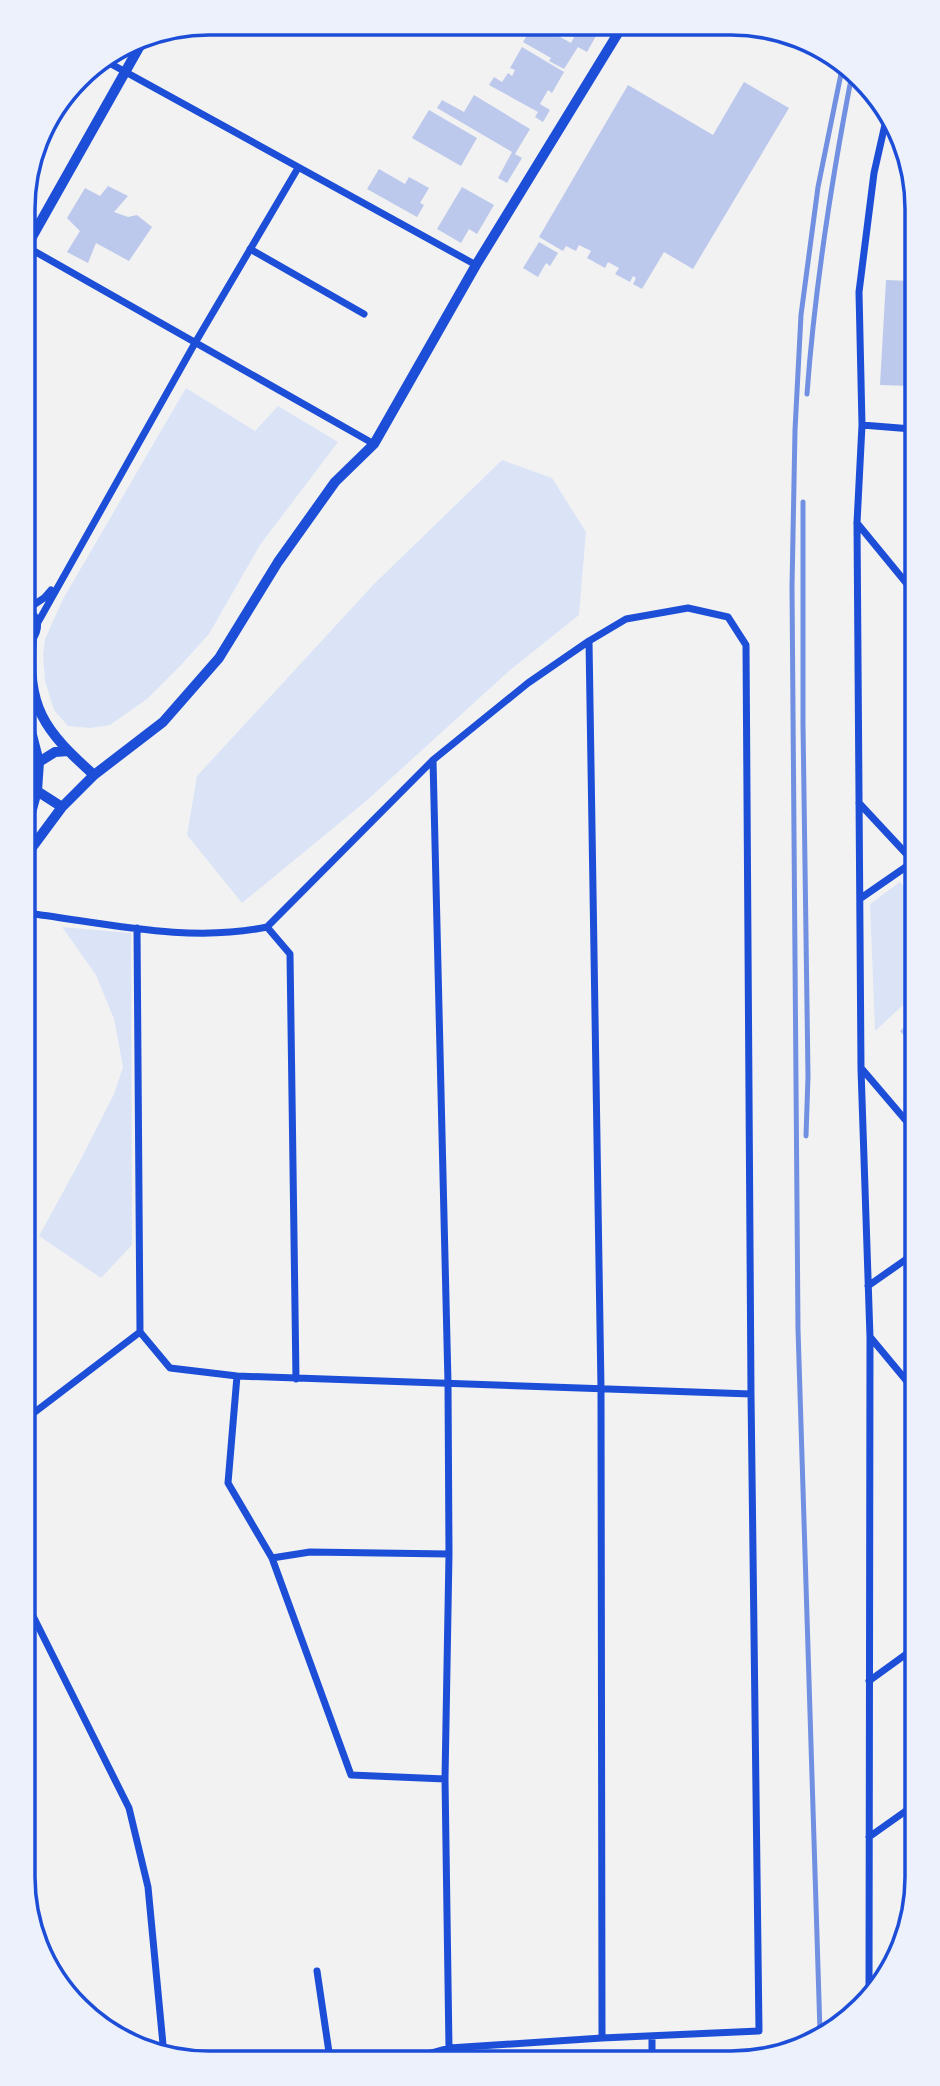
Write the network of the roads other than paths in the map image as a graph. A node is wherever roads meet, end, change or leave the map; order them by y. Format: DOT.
graph roads {
  1 [pos="617,35"];
  2 [pos="137,51"];
  3 [pos="112,65"];
  4 [pos="125,72"];
  5 [pos="884,127"];
  6 [pos="298,168"];
  7 [pos="35,232"];
  8 [pos="250,249"];
  9 [pos="35,255"];
  10 [pos="477,265"];
  11 [pos="363,314"];
  12 [pos="195,343"];
  13 [pos="862,425"];
  14 [pos="905,428"];
  15 [pos="374,444"];
  16 [pos="857,523"];
  17 [pos="63,576"];
  18 [pos="905,581"];
  19 [pos="35,604"];
  20 [pos="35,619"];
  21 [pos="37,624"];
  22 [pos="35,628"];
  23 [pos="589,641"];
  24 [pos="35,699"];
  25 [pos="35,747"];
  26 [pos="68,751"];
  27 [pos="433,760"];
  28 [pos="39,762"];
  29 [pos="94,775"];
  30 [pos="37,791"];
  31 [pos="35,798"];
  32 [pos="859,803"];
  33 [pos="62,807"];
  34 [pos="35,845"];
  35 [pos="905,852"];
  36 [pos="905,867"];
  37 [pos="861,898"];
  38 [pos="35,914"];
  39 [pos="267,927"];
  40 [pos="137,928"];
  41 [pos="861,1069"];
  42 [pos="905,1120"];
  43 [pos="905,1260"];
  44 [pos="868,1286"];
  45 [pos="140,1332"];
  46 [pos="870,1337"];
  47 [pos="237,1376"];
  48 [pos="296,1379"];
  49 [pos="905,1379"];
  50 [pos="448,1383"];
  51 [pos="601,1389"];
  52 [pos="751,1394"];
  53 [pos="35,1412"];
  54 [pos="449,1554"];
  55 [pos="272,1558"];
  56 [pos="35,1620"];
  57 [pos="905,1655"];
  58 [pos="869,1681"];
  59 [pos="445,1779"];
  60 [pos="905,1811"];
  61 [pos="869,1837"];
  62 [pos="317,1971"];
  63 [pos="869,1983"];
  64 [pos="652,2037"];
  65 [pos="602,2038"];
  66 [pos="163,2045"];
  67 [pos="449,2048"];
  68 [pos="329,2051"];
  69 [pos="438,2051"];
  70 [pos="652,2051"];
  1 -- 10 [label="main road"];
  2 -- 4 [label="main road"];
  3 -- 4 [label="street"];
  4 -- 6 [label="street"];
  4 -- 7 [label="main road"];
  5 -- 13 [label="street"];
  6 -- 8 [label="street"];
  6 -- 10 [label="street"];
  8 -- 11 [label="street"];
  8 -- 12 [label="street"];
  9 -- 12 [label="street"];
  10 -- 15 [label="main road"];
  12 -- 15 [label="street"];
  12 -- 17 [label="street"];
  13 -- 14 [label="street"];
  13 -- 16 [label="street"];
  15 -- 29 [label="main road"];
  16 -- 18 [label="street"];
  16 -- 32 [label="street"];
  17 -- 19 [label="street"];
  17 -- 21 [label="street"];
  20 -- 21 [label="main road"];
  21 -- 22 [label="main road"];
  23 -- 27 [label="street"];
  23 -- 51 [label="street"];
  23 -- 52 [label="street"];
  24 -- 26 [label="main road"];
  25 -- 28 [label="main road"];
  26 -- 28 [label="main road"];
  26 -- 29 [label="main road"];
  27 -- 39 [label="street"];
  27 -- 50 [label="street"];
  28 -- 30 [label="main road"];
  29 -- 33 [label="main road"];
  30 -- 31 [label="main road"];
  30 -- 33 [label="main road"];
  32 -- 35 [label="street"];
  32 -- 37 [label="street"];
  33 -- 34 [label="main road"];
  36 -- 37 [label="street"];
  37 -- 41 [label="street"];
  38 -- 40 [label="street"];
  39 -- 40 [label="street"];
  39 -- 48 [label="street"];
  40 -- 45 [label="street"];
  41 -- 42 [label="street"];
  41 -- 44 [label="street"];
  43 -- 44 [label="street"];
  44 -- 46 [label="street"];
  45 -- 47 [label="street"];
  45 -- 53 [label="street"];
  46 -- 49 [label="street"];
  46 -- 58 [label="street"];
  47 -- 48 [label="street"];
  47 -- 55 [label="street"];
  48 -- 50 [label="street"];
  50 -- 51 [label="street"];
  50 -- 54 [label="street"];
  51 -- 52 [label="street"];
  51 -- 65 [label="street"];
  52 -- 64 [label="street"];
  54 -- 55 [label="street"];
  54 -- 59 [label="street"];
  55 -- 59 [label="street"];
  56 -- 66 [label="street"];
  57 -- 58 [label="street"];
  58 -- 61 [label="street"];
  59 -- 67 [label="street"];
  60 -- 61 [label="street"];
  61 -- 63 [label="street"];
  62 -- 68 [label="street"];
  64 -- 65 [label="street"];
  64 -- 70 [label="street"];
  65 -- 67 [label="street"];
  67 -- 69 [label="street"];
}
